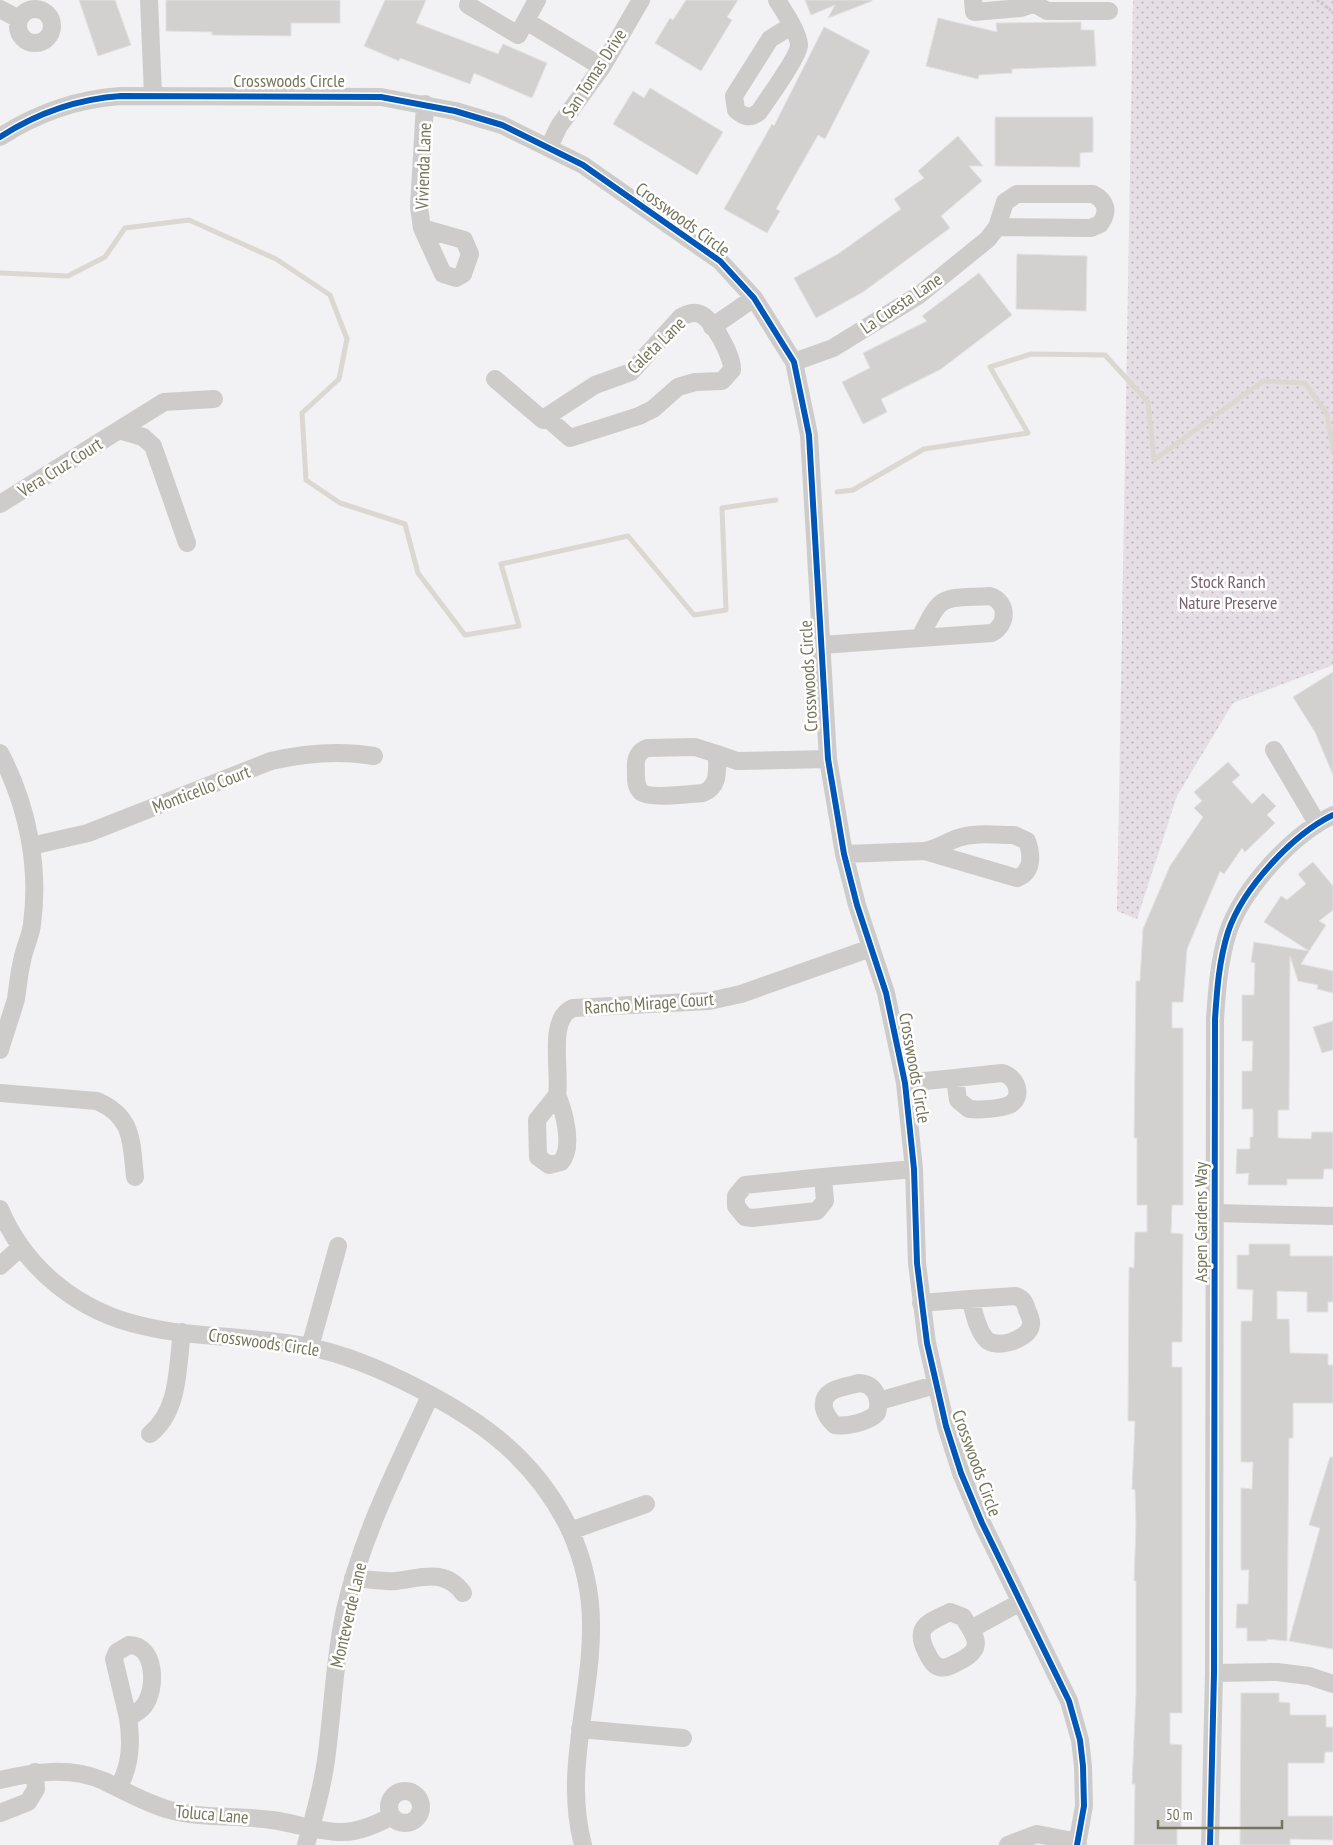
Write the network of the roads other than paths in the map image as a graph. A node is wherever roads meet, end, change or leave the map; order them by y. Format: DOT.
graph roads {
  1 [pos="149,0"];
  2 [pos="537,0"];
  3 [pos="641,0"];
  4 [pos="777,0"];
  5 [pos="973,0"];
  6 [pos="1030,1"];
  7 [pos="40,5"];
  8 [pos="468,5"];
  9 [pos="0,9"];
  10 [pos="1109,11"];
  11 [pos="19,19"];
  12 [pos="526,21"];
  13 [pos="791,26"];
  14 [pos="602,67"];
  15 [pos="153,95"];
  16 [pos="425,104"];
  17 [pos="0,137"];
  18 [pos="548,146"];
  19 [pos="998,227"];
  20 [pos="422,228"];
  21 [pos="754,298"];
  22 [pos="712,327"];
  23 [pos="794,362"];
  24 [pos="494,379"];
  25 [pos="214,399"];
  26 [pos="546,417"];
  27 [pos="119,430"];
  28 [pos="0,504"];
  29 [pos="187,543"];
  30 [pos="920,638"];
  31 [pos="822,645"];
  32 [pos="1274,750"];
  33 [pos="0,753"];
  34 [pos="717,754"];
  35 [pos="374,756"];
  36 [pos="828,759"];
  37 [pos="1325,819"];
  38 [pos="31,846"];
  39 [pos="925,851"];
  40 [pos="844,854"];
  41 [pos="871,948"];
  42 [pos="8,994"];
  43 [pos="0,1050"];
  44 [pos="955,1078"];
  45 [pos="905,1083"];
  46 [pos="0,1093"];
  47 [pos="557,1094"];
  48 [pos="914,1169"];
  49 [pos="823,1177"];
  50 [pos="135,1178"];
  51 [pos="0,1209"];
  52 [pos="1215,1213"];
  53 [pos="1333,1216"];
  54 [pos="338,1246"];
  55 [pos="21,1247"];
  56 [pos="0,1266"];
  57 [pos="970,1300"];
  58 [pos="921,1303"];
  59 [pos="182,1332"];
  60 [pos="310,1347"];
  61 [pos="935,1385"];
  62 [pos="430,1396"];
  63 [pos="879,1401"];
  64 [pos="150,1434"];
  65 [pos="646,1504"];
  66 [pos="570,1531"];
  67 [pos="354,1578"];
  68 [pos="463,1594"];
  69 [pos="1021,1602"];
  70 [pos="971,1629"];
  71 [pos="1214,1673"];
  72 [pos="1333,1684"];
  73 [pos="128,1718"];
  74 [pos="580,1730"];
  75 [pos="683,1738"];
  76 [pos="35,1772"];
  77 [pos="0,1780"];
  78 [pos="118,1788"];
  79 [pos="0,1813"];
  80 [pos="392,1816"];
  81 [pos="308,1837"];
  82 [pos="1078,1843"];
  83 [pos="583,1845"];
  84 [pos="1008,1845"];
  85 [pos="1210,1845"];
  1 -- 15 [label="street"];
  2 -- 12 [label="street"];
  3 -- 14 [label="street, San Tomas Drive"];
  4 -- 13 [label="street"];
  5 -- 6 [label="street"];
  6 -- 10 [label="street"];
  7 -- 11 [label="street"];
  7 -- 11 [label="street"];
  8 -- 12 [label="street"];
  9 -- 11 [label="street"];
  12 -- 14 [label="street"];
  13 -- 13 [label="street"];
  14 -- 18 [label="street, San Tomas Drive"];
  15 -- 16 [label="street, Crosswoods Circle"];
  15 -- 17 [label="street, Crosswoods Circle"];
  16 -- 18 [label="street, Crosswoods Circle"];
  16 -- 20 [label="street, Vivienda Lane"];
  18 -- 21 [label="street, Crosswoods Circle"];
  19 -- 19 [label="street, La Cuesta Lane"];
  19 -- 23 [label="street, La Cuesta Lane"];
  21 -- 22 [label="street, Caleta Lane"];
  21 -- 23 [label="street, Crosswoods Circle"];
  22 -- 26 [label="street, Caleta Lane"];
  22 -- 26 [label="street, Caleta Lane"];
  23 -- 31 [label="street, Crosswoods Circle"];
  24 -- 26 [label="street, Caleta Lane"];
  25 -- 27 [label="street, Vera Cruz Court"];
  27 -- 28 [label="street, Vera Cruz Court"];
  27 -- 29 [label="street, Vera Cruz Court"];
  30 -- 31 [label="street"];
  31 -- 36 [label="street, Crosswoods Circle"];
  32 -- 37 [label="street"];
  33 -- 38 [label="street"];
  34 -- 34 [label="street"];
  34 -- 36 [label="street"];
  35 -- 38 [label="street, Monticello Court"];
  36 -- 40 [label="street, Crosswoods Circle"];
  37 -- 52 [label="street, Aspen Gardens Way"];
  38 -- 42 [label="street"];
  39 -- 39 [label="street"];
  39 -- 40 [label="street"];
  40 -- 41 [label="street, Crosswoods Circle"];
  41 -- 45 [label="street, Crosswoods Circle"];
  41 -- 47 [label="street, Rancho Mirage Court"];
  42 -- 43 [label="street"];
  44 -- 45 [label="street"];
  45 -- 48 [label="street, Crosswoods Circle"];
  46 -- 50 [label="street"];
  48 -- 49 [label="street"];
  48 -- 58 [label="street, Crosswoods Circle"];
  49 -- 49 [label="street"];
  51 -- 55 [label="street, Crosswoods Circle"];
  52 -- 53 [label="street"];
  52 -- 71 [label="street, Aspen Gardens Way"];
  54 -- 60 [label="street"];
  55 -- 56 [label="street"];
  55 -- 59 [label="street, Crosswoods Circle"];
  57 -- 58 [label="street"];
  58 -- 61 [label="street, Crosswoods Circle"];
  59 -- 60 [label="street, Crosswoods Circle"];
  59 -- 64 [label="street"];
  60 -- 62 [label="street, Crosswoods Circle"];
  61 -- 63 [label="street"];
  61 -- 69 [label="street, Crosswoods Circle"];
  62 -- 66 [label="street, Crosswoods Circle"];
  62 -- 67 [label="street, Monteverde Lane"];
  65 -- 66 [label="street"];
  66 -- 74 [label="street, Crosswoods Circle"];
  67 -- 68 [label="street"];
  67 -- 81 [label="street, Monteverde Lane"];
  69 -- 70 [label="street"];
  69 -- 82 [label="street, Crosswoods Circle"];
  71 -- 72 [label="street"];
  71 -- 85 [label="street, Aspen Gardens Way"];
  73 -- 78 [label="street"];
  74 -- 75 [label="street"];
  74 -- 83 [label="street, Crosswoods Circle"];
  76 -- 77 [label="street, Toluca Lane"];
  76 -- 78 [label="street, Toluca Lane"];
  76 -- 79 [label="street"];
  78 -- 81 [label="street, Toluca Lane"];
  80 -- 81 [label="street, Toluca Lane"];
  82 -- 84 [label="street"];
}
